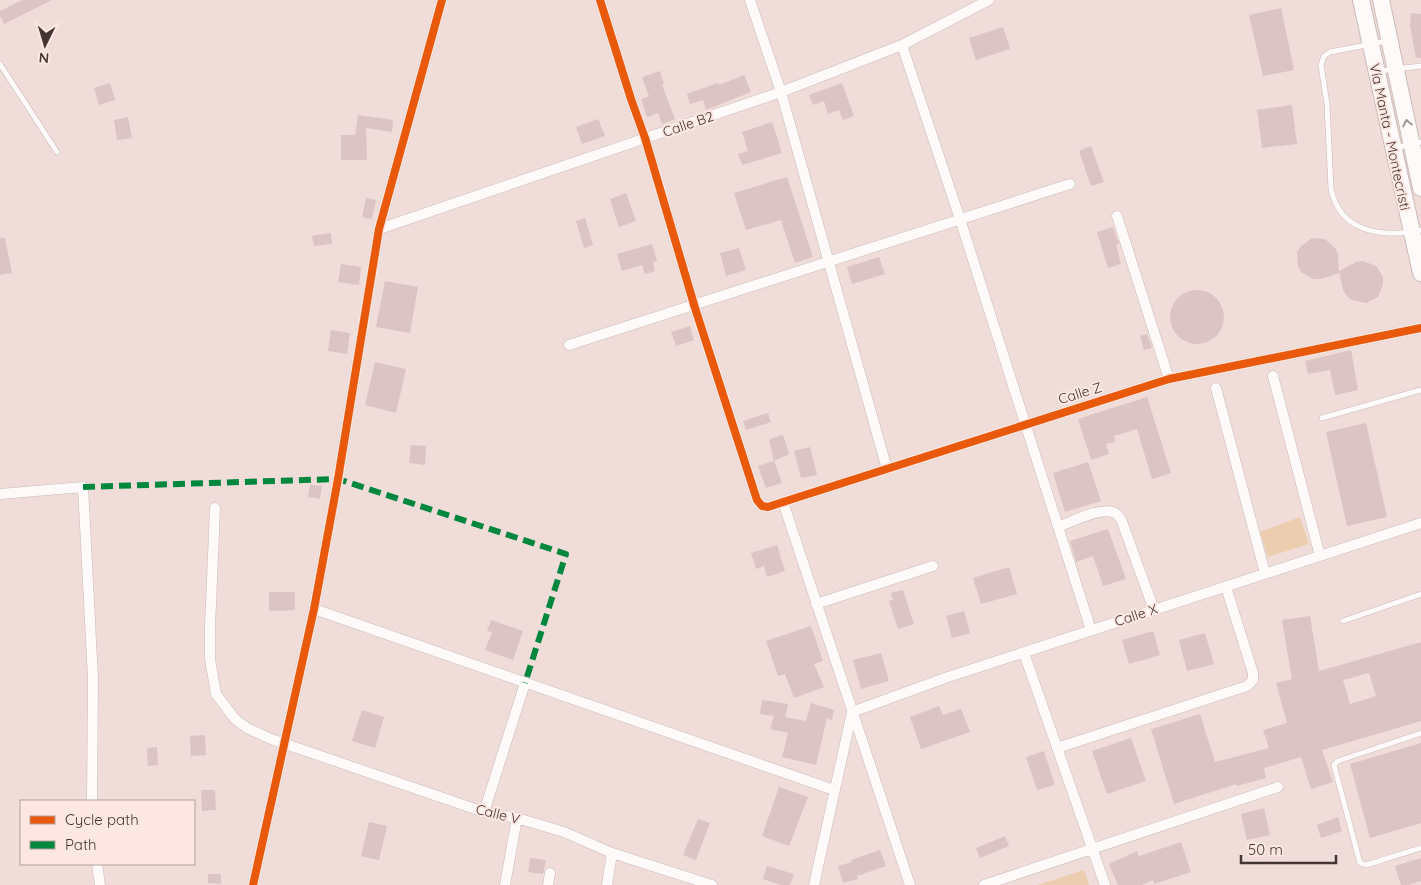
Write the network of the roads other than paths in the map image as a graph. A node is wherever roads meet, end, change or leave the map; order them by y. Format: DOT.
graph roads {
  1 [pos="442,0"];
  2 [pos="600,0"];
  3 [pos="750,0"];
  4 [pos="989,0"];
  5 [pos="1361,0"];
  6 [pos="1381,0"];
  7 [pos="1389,40"];
  8 [pos="1370,44"];
  9 [pos="902,45"];
  10 [pos="0,64"];
  11 [pos="1421,66"];
  12 [pos="1396,69"];
  13 [pos="1376,72"];
  14 [pos="781,92"];
  15 [pos="645,138"];
  16 [pos="1416,143"];
  17 [pos="1393,148"];
  18 [pos="57,152"];
  19 [pos="1070,184"];
  20 [pos="1421,188"];
  21 [pos="1118,216"];
  22 [pos="960,219"];
  23 [pos="379,229"];
  24 [pos="1416,231"];
  25 [pos="828,261"];
  26 [pos="1421,273"];
  27 [pos="694,305"];
  28 [pos="1421,328"];
  29 [pos="569,345"];
  30 [pos="1273,376"];
  31 [pos="1169,379"];
  32 [pos="1216,388"];
  33 [pos="1421,390"];
  34 [pos="1322,418"];
  35 [pos="1025,424"];
  36 [pos="887,469"];
  37 [pos="0,494"];
  38 [pos="783,502"];
  39 [pos="215,508"];
  40 [pos="1421,523"];
  41 [pos="1058,527"];
  42 [pos="1320,556"];
  43 [pos="933,566"];
  44 [pos="1265,573"];
  45 [pos="1226,587"];
  46 [pos="1421,594"];
  47 [pos="816,604"];
  48 [pos="314,609"];
  49 [pos="1154,610"];
  50 [pos="1343,621"];
  51 [pos="1091,630"];
  52 [pos="1024,653"];
  53 [pos="525,683"];
  54 [pos="852,712"];
  55 [pos="1421,733"];
  56 [pos="283,743"];
  57 [pos="1057,748"];
  58 [pos="1278,787"];
  59 [pos="834,790"];
  60 [pos="92,800"];
  61 [pos="484,812"];
  62 [pos="517,818"];
  63 [pos="1092,848"];
  64 [pos="1421,848"];
  65 [pos="612,853"];
  66 [pos="97,865"];
  67 [pos="550,873"];
  68 [pos="100,885"];
  69 [pos="253,885"];
  70 [pos="505,885"];
  71 [pos="548,885"];
  72 [pos="607,885"];
  73 [pos="712,885"];
  74 [pos="814,885"];
  75 [pos="910,885"];
  76 [pos="984,885"];
  77 [pos="1105,885"];
  1 -- 23 [label="street"];
  2 -- 15 [label="street"];
  3 -- 14 [label="street"];
  4 -- 9 [label="street, Calle B2"];
  5 -- 8 [label="main road, Vía Manta - Montecristi"];
  6 -- 7 [label="main road, Vía Manta - Montecristi"];
  7 -- 8 [label="lane"];
  7 -- 12 [label="main road, Vía Manta - Montecristi"];
  8 -- 13 [label="main road, Vía Manta - Montecristi"];
  8 -- 24 [label="lane"];
  9 -- 14 [label="street, Calle B2"];
  9 -- 22 [label="street"];
  10 -- 18 [label="lane"];
  11 -- 12 [label="lane"];
  12 -- 13 [label="lane"];
  16 -- 12 [label="main road, Vía Manta - Montecristi, one-way"];
  13 -- 17 [label="main road, Vía Manta - Montecristi"];
  14 -- 15 [label="street, Calle B2"];
  14 -- 25 [label="street"];
  15 -- 23 [label="street, Calle B2"];
  15 -- 27 [label="street"];
  16 -- 17 [label="lane"];
  16 -- 20 [label="main road, Vía Manta - Montecristi"];
  17 -- 24 [label="main road, Vía Manta - Montecristi"];
  19 -- 22 [label="street"];
  21 -- 31 [label="street"];
  22 -- 25 [label="street"];
  22 -- 35 [label="street"];
  23 -- 48 [label="street"];
  24 -- 26 [label="main road, Vía Manta - Montecristi"];
  25 -- 27 [label="street"];
  25 -- 36 [label="street"];
  27 -- 29 [label="street"];
  27 -- 38 [label="street, Calle Z"];
  28 -- 31 [label="street, Calle Z"];
  30 -- 42 [label="street"];
  31 -- 35 [label="street, Calle Z"];
  32 -- 44 [label="street"];
  33 -- 34 [label="lane"];
  35 -- 36 [label="street, Calle Z"];
  35 -- 41 [label="street"];
  36 -- 38 [label="street, Calle Z"];
  37 -- 60 [label="street"];
  38 -- 47 [label="street"];
  39 -- 56 [label="street, Calle V"];
  40 -- 42 [label="street, Calle X"];
  41 -- 49 [label="street"];
  41 -- 51 [label="street"];
  42 -- 44 [label="street, Calle X"];
  43 -- 47 [label="street"];
  44 -- 45 [label="street, Calle X"];
  45 -- 49 [label="street, Calle X"];
  45 -- 57 [label="street"];
  46 -- 50 [label="lane"];
  47 -- 54 [label="street"];
  48 -- 53 [label="street"];
  48 -- 56 [label="street"];
  49 -- 51 [label="street, Calle X"];
  51 -- 52 [label="street, Calle X"];
  52 -- 54 [label="street, Calle X"];
  52 -- 57 [label="street"];
  53 -- 59 [label="street"];
  53 -- 61 [label="street"];
  54 -- 59 [label="street"];
  54 -- 75 [label="street"];
  55 -- 64 [label="lane"];
  56 -- 61 [label="street, Calle V"];
  56 -- 69 [label="street"];
  57 -- 63 [label="street"];
  58 -- 63 [label="street"];
  59 -- 74 [label="street"];
  61 -- 62 [label="street, Calle V"];
  62 -- 65 [label="street, Calle V"];
  62 -- 70 [label="street"];
  63 -- 76 [label="street"];
  63 -- 77 [label="street"];
  65 -- 72 [label="street"];
  65 -- 73 [label="street, Calle V"];
  66 -- 68 [label="street"];
  67 -- 71 [label="street"];
}
